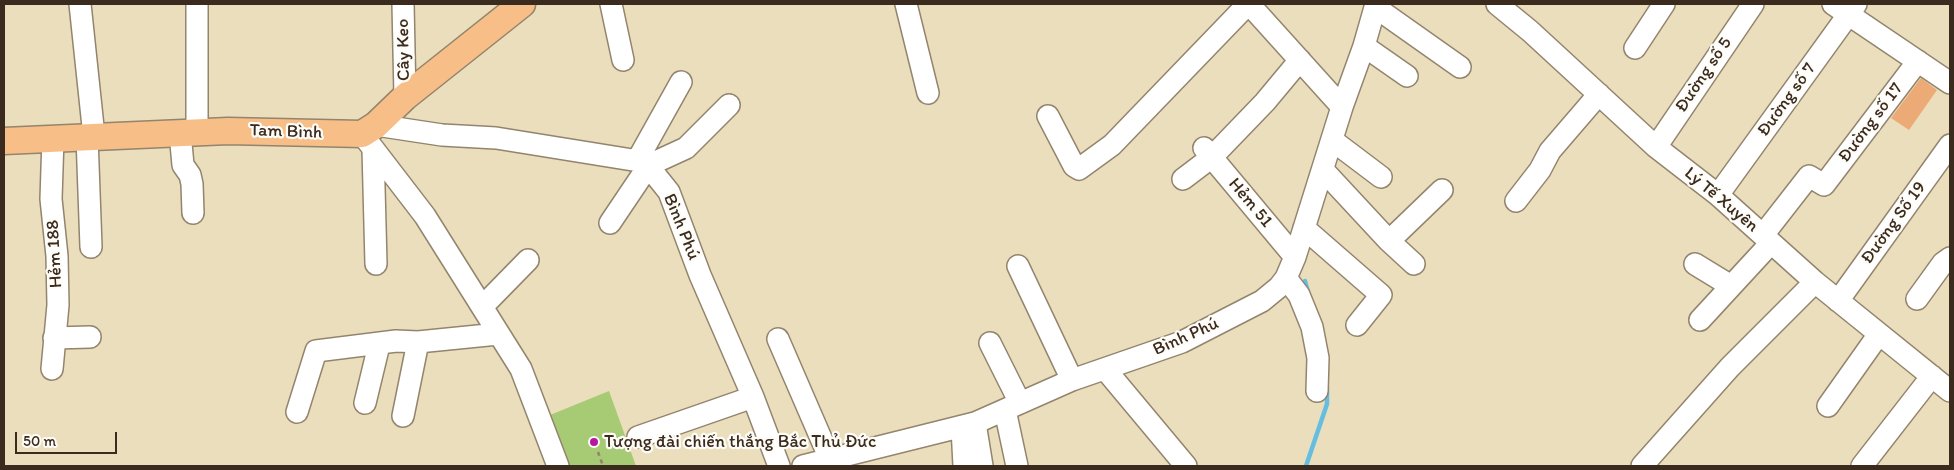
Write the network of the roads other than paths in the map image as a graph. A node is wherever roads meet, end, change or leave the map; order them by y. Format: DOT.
graph roads {
  1 [pos="80,4"];
  2 [pos="197,4"];
  3 [pos="403,4"];
  4 [pos="522,4"];
  5 [pos="611,4"];
  6 [pos="906,4"];
  7 [pos="1249,4"];
  8 [pos="1497,4"];
  9 [pos="1664,4"];
  10 [pos="1753,4"];
  11 [pos="1375,5"];
  12 [pos="1846,7"];
  13 [pos="1364,46"];
  14 [pos="1635,48"];
  15 [pos="623,60"];
  16 [pos="1300,60"];
  17 [pos="1918,61"];
  18 [pos="1460,67"];
  19 [pos="1407,76"];
  20 [pos="681,82"];
  21 [pos="1950,83"];
  22 [pos="928,93"];
  23 [pos="1599,94"];
  24 [pos="405,97"];
  25 [pos="729,105"];
  26 [pos="1342,107"];
  27 [pos="1048,116"];
  28 [pos="189,133"];
  29 [pos="370,136"];
  30 [pos="91,137"];
  31 [pos="53,138"];
  32 [pos="1332,140"];
  33 [pos="4,141"];
  34 [pos="1950,145"];
  35 [pos="1656,147"];
  36 [pos="1208,153"];
  37 [pos="644,162"];
  38 [pos="1323,170"];
  39 [pos="1381,177"];
  40 [pos="1184,179"];
  41 [pos="1442,190"];
  42 [pos="1718,195"];
  43 [pos="1516,201"];
  44 [pos="193,213"];
  45 [pos="610,223"];
  46 [pos="1304,228"];
  47 [pos="1767,239"];
  48 [pos="1389,241"];
  49 [pos="91,248"];
  50 [pos="1295,257"];
  51 [pos="1950,258"];
  52 [pos="528,260"];
  53 [pos="376,264"];
  54 [pos="1414,264"];
  55 [pos="1695,264"];
  56 [pos="1018,266"];
  57 [pos="1286,278"];
  58 [pos="1815,282"];
  59 [pos="1731,286"];
  60 [pos="1917,299"];
  61 [pos="1838,301"];
  62 [pos="482,307"];
  63 [pos="1700,320"];
  64 [pos="1357,325"];
  65 [pos="498,334"];
  66 [pos="1879,334"];
  67 [pos="90,337"];
  68 [pos="54,338"];
  69 [pos="778,339"];
  70 [pos="418,342"];
  71 [pos="990,343"];
  72 [pos="379,345"];
  73 [pos="52,369"];
  74 [pos="1105,369"];
  75 [pos="1932,376"];
  76 [pos="1072,380"];
  77 [pos="1950,389"];
  78 [pos="1317,391"];
  79 [pos="753,397"];
  80 [pos="365,403"];
  81 [pos="1828,406"];
  82 [pos="1013,407"];
  83 [pos="297,412"];
  84 [pos="403,416"];
  85 [pos="969,425"];
  86 [pos="638,437"];
  87 [pos="830,459"];
  88 [pos="858,459"];
  89 [pos="558,466"];
  90 [pos="779,466"];
  91 [pos="803,466"];
  92 [pos="964,466"];
  93 [pos="982,466"];
  94 [pos="1018,466"];
  95 [pos="1186,466"];
  96 [pos="1642,466"];
  97 [pos="1862,466"];
  1 -- 30 [label="street"];
  2 -- 28 [label="street"];
  3 -- 24 [label="street, Cây Keo"];
  4 -- 24 [label="main road"];
  5 -- 15 [label="street"];
  6 -- 22 [label="street"];
  7 -- 16 [label="street"];
  7 -- 27 [label="street"];
  8 -- 23 [label="street, Lý Tế Xuyên"];
  9 -- 14 [label="street"];
  10 -- 35 [label="street, Đường số 5"];
  11 -- 13 [label="street, Bình Phú"];
  11 -- 18 [label="street"];
  12 -- 17 [label="street"];
  12 -- 42 [label="street, Đường số 7"];
  13 -- 19 [label="street"];
  13 -- 26 [label="street, Bình Phú"];
  16 -- 26 [label="street"];
  16 -- 36 [label="street"];
  17 -- 21 [label="street"];
  17 -- 47 [label="street, Đường số 17"];
  20 -- 37 [label="street"];
  23 -- 35 [label="street, Lý Tế Xuyên"];
  23 -- 43 [label="street"];
  24 -- 29 [label="main road"];
  25 -- 37 [label="street"];
  26 -- 32 [label="street, Bình Phú"];
  28 -- 29 [label="main road, Tam Bình"];
  28 -- 30 [label="main road, Tam Bình"];
  28 -- 44 [label="street"];
  29 -- 37 [label="street"];
  29 -- 53 [label="street"];
  29 -- 62 [label="street"];
  30 -- 31 [label="main road, Tam Bình"];
  30 -- 49 [label="street"];
  31 -- 33 [label="main road, Tam Bình"];
  31 -- 68 [label="street, Hẻm 188"];
  32 -- 38 [label="street, Bình Phú"];
  32 -- 39 [label="street"];
  34 -- 61 [label="street, Đường Số 19"];
  35 -- 42 [label="street, Lý Tế Xuyên"];
  36 -- 40 [label="street"];
  36 -- 50 [label="street, Hẻm 51"];
  37 -- 45 [label="street"];
  37 -- 79 [label="street, Bình Phú"];
  38 -- 46 [label="street, Bình Phú"];
  38 -- 48 [label="street"];
  41 -- 48 [label="street"];
  42 -- 47 [label="street, Lý Tế Xuyên"];
  46 -- 50 [label="street, Bình Phú"];
  46 -- 64 [label="street"];
  47 -- 58 [label="street, Lý Tế Xuyên"];
  47 -- 59 [label="street"];
  48 -- 54 [label="street"];
  50 -- 57 [label="street, Bình Phú"];
  51 -- 60 [label="street"];
  52 -- 62 [label="street"];
  55 -- 59 [label="street"];
  56 -- 76 [label="street"];
  57 -- 74 [label="street, Bình Phú"];
  57 -- 78 [label="street"];
  58 -- 61 [label="street, Lý Tế Xuyên"];
  58 -- 96 [label="street"];
  59 -- 63 [label="street"];
  61 -- 66 [label="street, Lý Tế Xuyên"];
  62 -- 65 [label="street"];
  65 -- 70 [label="street"];
  65 -- 89 [label="street"];
  66 -- 75 [label="street, Lý Tế Xuyên"];
  66 -- 81 [label="street"];
  67 -- 68 [label="street"];
  68 -- 73 [label="street, Hẻm 188"];
  69 -- 87 [label="street"];
  70 -- 72 [label="street"];
  70 -- 84 [label="street"];
  71 -- 82 [label="street"];
  72 -- 80 [label="street"];
  72 -- 83 [label="street"];
  74 -- 76 [label="street, Bình Phú"];
  74 -- 95 [label="street"];
  75 -- 77 [label="street, Lý Tế Xuyên"];
  75 -- 97 [label="street"];
  76 -- 82 [label="street, Bình Phú"];
  79 -- 86 [label="street"];
  79 -- 90 [label="street, Bình Phú"];
  82 -- 85 [label="street, Bình Phú"];
  82 -- 94 [label="street"];
  85 -- 88 [label="street, Bình Phú"];
  85 -- 92 [label="street"];
  85 -- 93 [label="street"];
  87 -- 88 [label="street, Bình Phú"];
  87 -- 91 [label="street, Bình Phú"];
}
